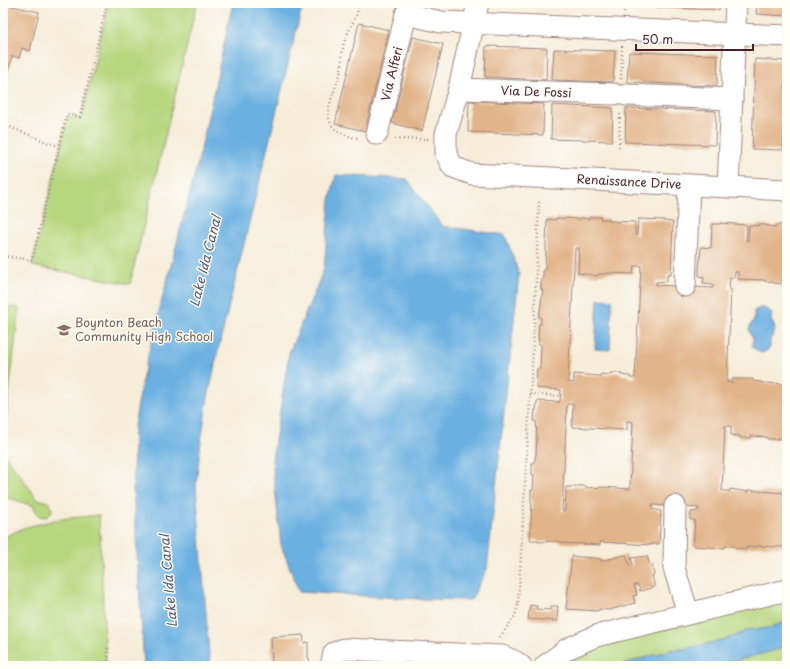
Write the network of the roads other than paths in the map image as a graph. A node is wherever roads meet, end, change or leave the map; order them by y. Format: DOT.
graph roads {
  1 [pos="478,3"];
  2 [pos="736,3"];
  3 [pos="408,8"];
  4 [pos="473,24"];
  5 [pos="735,34"];
  6 [pos="787,36"];
  7 [pos="459,89"];
  8 [pos="732,99"];
  9 [pos="378,137"];
  10 [pos="690,185"];
  11 [pos="728,187"];
  12 [pos="787,190"];
  13 [pos="685,286"];
  14 [pos="675,506"];
  15 [pos="787,590"];
  16 [pos="688,613"];
  17 [pos="436,660"];
  18 [pos="331,664"];
  19 [pos="521,666"];
  20 [pos="545,666"];
  1 -- 4 [label="street, Renaissance Drive"];
  2 -- 5 [label="street"];
  3 -- 4 [label="street, Via Alferi"];
  3 -- 9 [label="street, Via Alferi"];
  4 -- 5 [label="street, Via Alferi"];
  4 -- 7 [label="street, Renaissance Drive"];
  5 -- 6 [label="street, Via Alferi"];
  5 -- 8 [label="street"];
  7 -- 8 [label="street, Via De Fossi"];
  7 -- 10 [label="street, Renaissance Drive"];
  8 -- 11 [label="street"];
  10 -- 11 [label="street, Renaissance Drive"];
  10 -- 13 [label="street"];
  11 -- 12 [label="street, Renaissance Drive"];
  14 -- 16 [label="street"];
  15 -- 16 [label="street"];
  16 -- 20 [label="street"];
  17 -- 18 [label="street"];
  17 -- 19 [label="street"];
}
